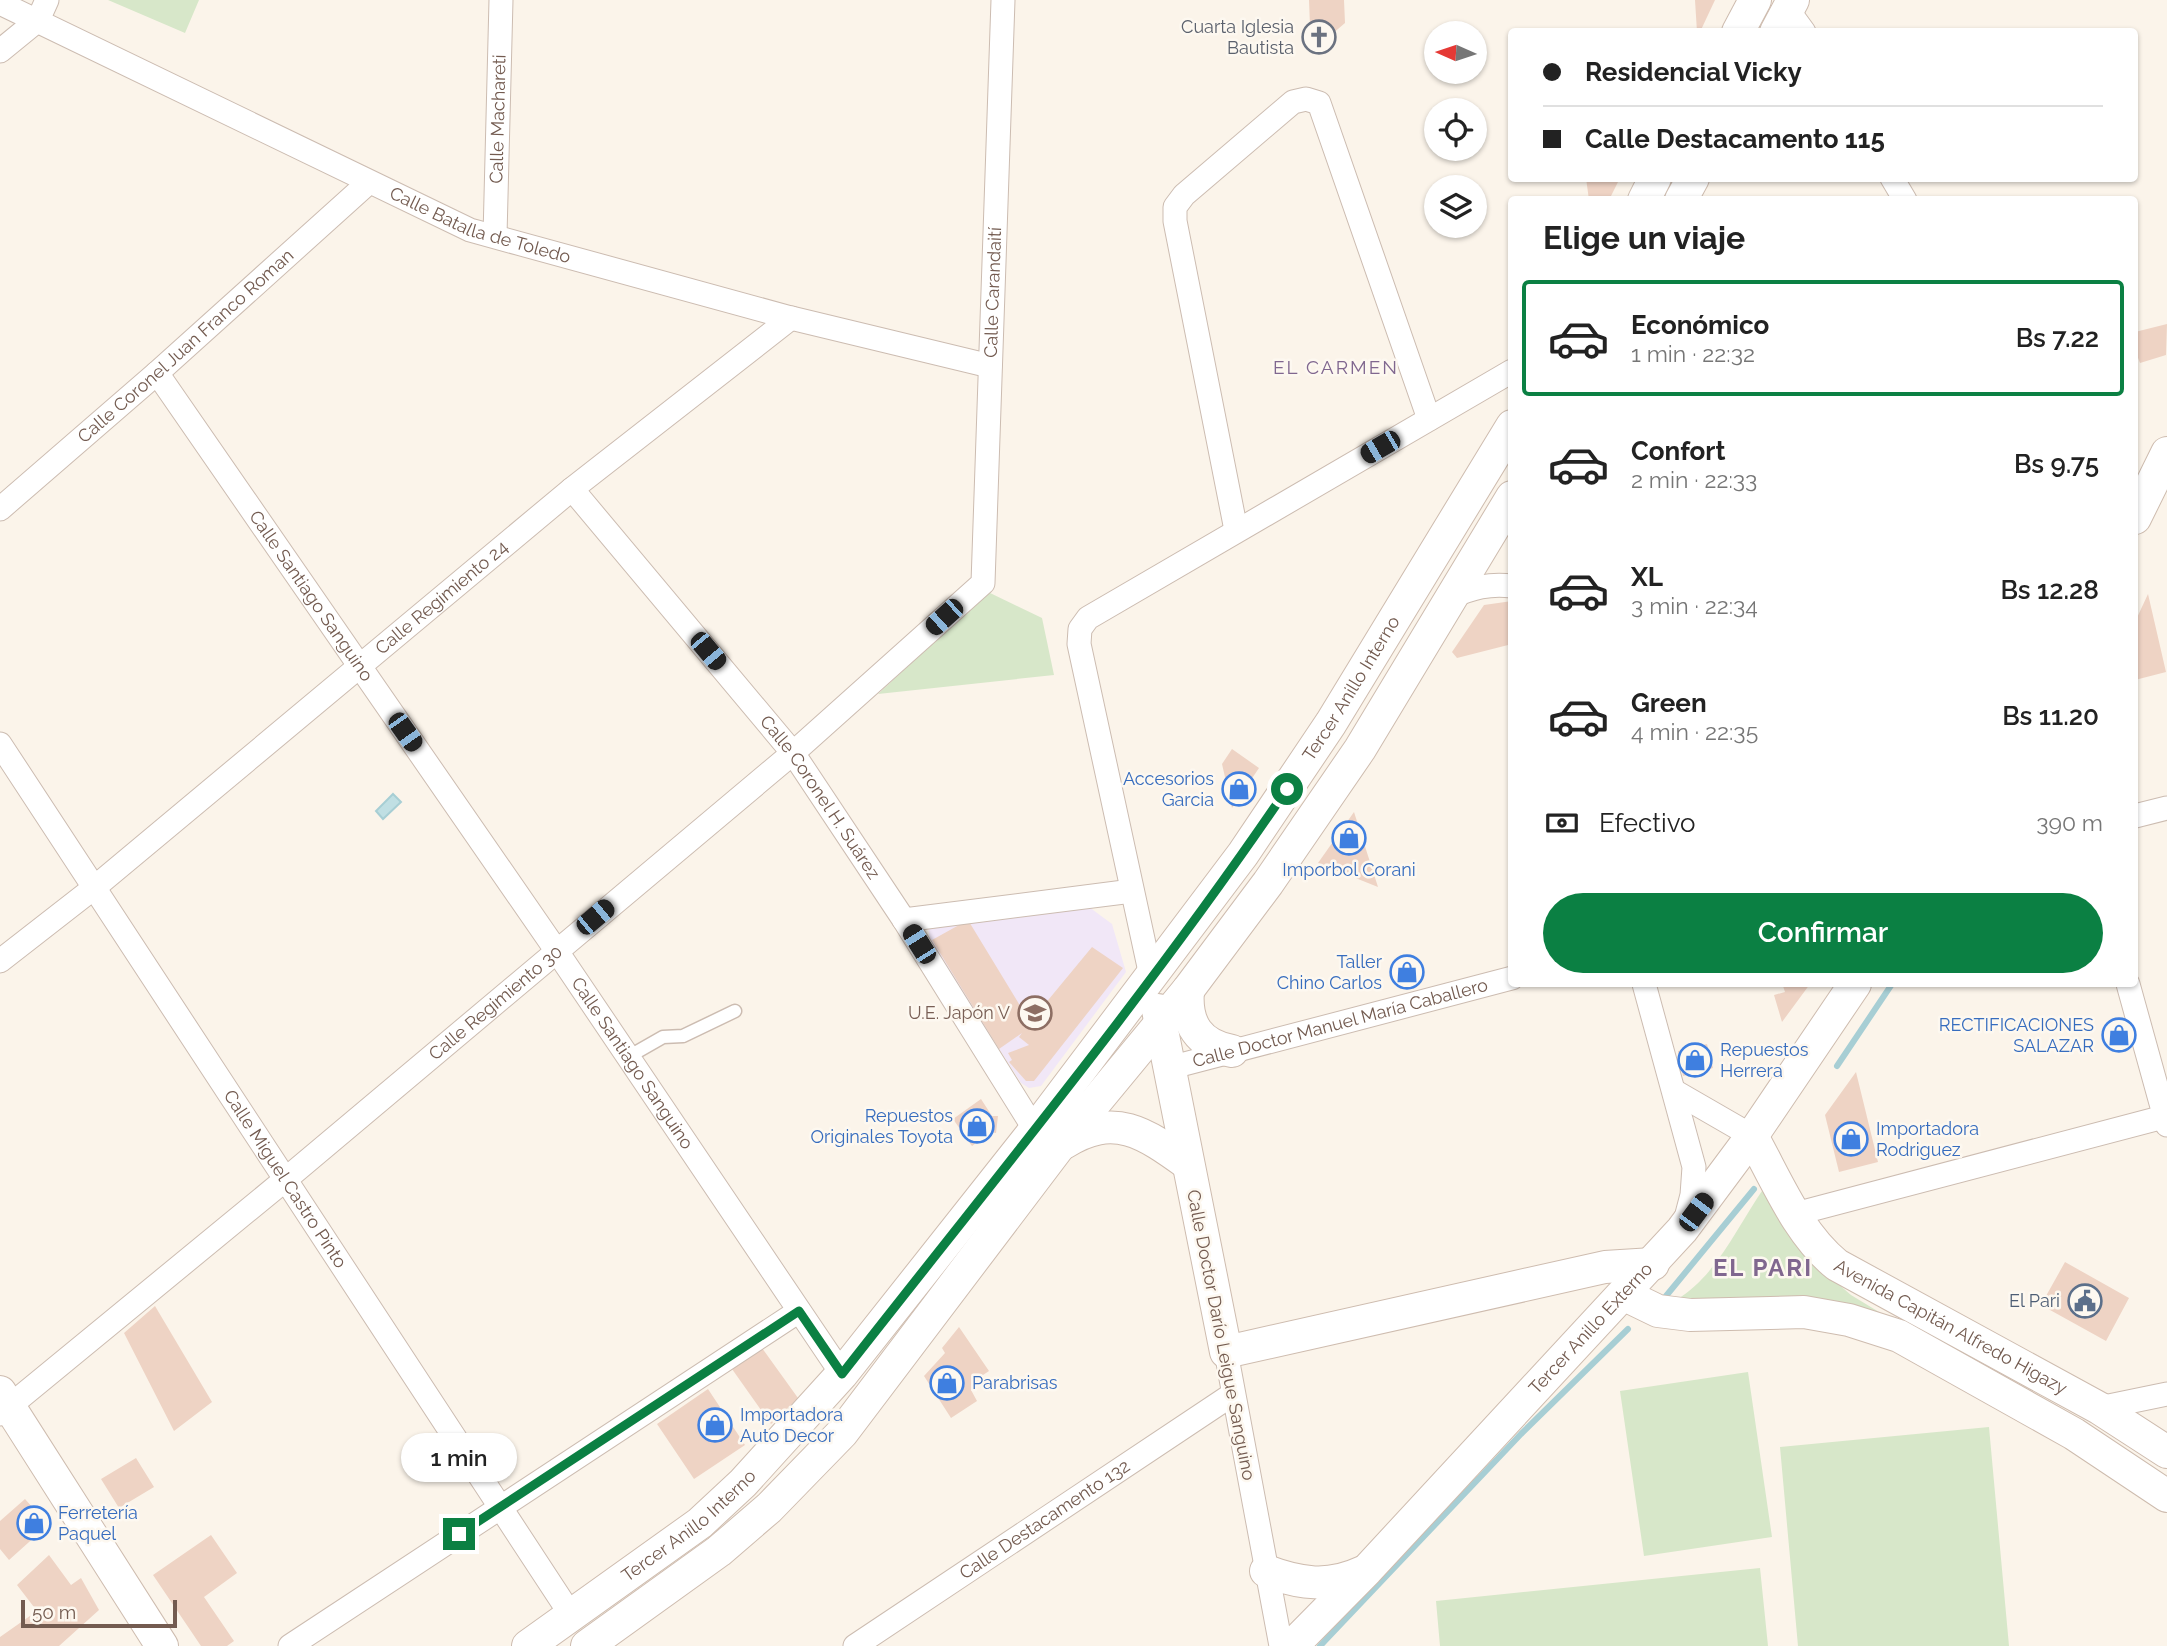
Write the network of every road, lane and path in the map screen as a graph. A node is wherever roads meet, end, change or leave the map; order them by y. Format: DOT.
graph roads {
  1 [pos="501,0"];
  2 [pos="1003,0"];
  3 [pos="1755,0"];
  4 [pos="0,3"];
  5 [pos="42,10"];
  6 [pos="1740,28"];
  7 [pos="0,51"];
  8 [pos="368,183"];
  9 [pos="495,236"];
  10 [pos="790,318"];
  11 [pos="990,366"];
  12 [pos="157,373"];
  13 [pos="1508,374"];
  14 [pos="1429,419"];
  15 [pos="1508,433"];
  16 [pos="2164,467"];
  17 [pos="572,489"];
  18 [pos="1508,504"];
  19 [pos="0,509"];
  20 [pos="2138,513"];
  21 [pos="1236,530"];
  22 [pos="982,583"];
  23 [pos="1508,585"];
  24 [pos="1451,597"];
  25 [pos="360,667"];
  26 [pos="0,744"];
  27 [pos="793,753"];
  28 [pos="2167,808"];
  29 [pos="2138,815"];
  30 [pos="95,887"];
  31 [pos="1132,891"];
  32 [pos="1208,901"];
  33 [pos="904,920"];
  34 [pos="556,950"];
  35 [pos="0,961"];
  36 [pos="1151,976"];
  37 [pos="1508,979"];
  38 [pos="1645,987"];
  39 [pos="1853,987"];
  40 [pos="2129,987"];
  41 [pos="1188,990"];
  42 [pos="735,1011"];
  43 [pos="1160,1025"];
  44 [pos="1232,1051"];
  45 [pos="628,1057"];
  46 [pos="1169,1068"];
  47 [pos="1674,1091"];
  48 [pos="2166,1119"];
  49 [pos="1752,1136"];
  50 [pos="1047,1138"];
  51 [pos="1014,1154"];
  52 [pos="1188,1164"];
  53 [pos="286,1179"];
  54 [pos="1795,1213"];
  55 [pos="1682,1230"];
  56 [pos="1653,1264"];
  57 [pos="1625,1295"];
  58 [pos="799,1311"];
  59 [pos="1226,1352"];
  60 [pos="842,1374"];
  61 [pos="1233,1394"];
  62 [pos="2167,1394"];
  63 [pos="3,1404"];
  64 [pos="2099,1408"];
  65 [pos="842,1433"];
  66 [pos="2167,1452"];
  67 [pos="2167,1496"];
  68 [pos="501,1505"];
  69 [pos="1367,1570"];
  70 [pos="1266,1571"];
  71 [pos="571,1615"];
  72 [pos="591,1645"];
  73 [pos="162,1646"];
  74 [pos="290,1646"];
  75 [pos="527,1646"];
  76 [pos="855,1646"];
  77 [pos="1281,1646"];
  78 [pos="1292,1646"];
  1 -- 9 [label="street, Calle Machareti"];
  2 -- 11 [label="street, Calle Carandaití"];
  3 -- 6 [label="main road"];
  4 -- 5 [label="street, Calle Batalla de Toledo"];
  5 -- 7 [label="street"];
  5 -- 8 [label="street, Calle Batalla de Toledo"];
  8 -- 9 [label="street, Calle Batalla de Toledo"];
  8 -- 12 [label="street, Calle Coronel Juan Franco Roman"];
  9 -- 10 [label="street, Calle Batalla de Toledo"];
  10 -- 11 [label="street, Calle Batalla de Toledo"];
  10 -- 17 [label="street, Calle Regimiento 24"];
  11 -- 22 [label="street, Calle Carandaití"];
  12 -- 19 [label="street, Calle Coronel Juan Franco Roman"];
  12 -- 25 [label="street, Calle Santiago Sanguino"];
  13 -- 14 [label="street"];
  14 -- 21 [label="street"];
  14 -- 21 [label="street"];
  15 -- 32 [label="main road, Tercer Anillo Interno"];
  16 -- 20 [label="main road"];
  17 -- 25 [label="street, Calle Regimiento 24"];
  17 -- 27 [label="street, Calle Coronel H. Suárez"];
  18 -- 24 [label="main road, Tercer Anillo Interno"];
  21 -- 31 [label="street"];
  22 -- 27 [label="street, Calle Regimiento 30"];
  23 -- 24 [label="street"];
  24 -- 41 [label="main road, Tercer Anillo Interno"];
  25 -- 30 [label="street, Calle Regimiento 24"];
  25 -- 34 [label="street, Calle Santiago Sanguino"];
  26 -- 30 [label="street, Calle Miguel Castro Pinto"];
  27 -- 33 [label="street, Calle Coronel H. Suárez"];
  27 -- 34 [label="street, Calle Regimiento 30"];
  28 -- 29 [label="street"];
  30 -- 35 [label="street, Calle Regimiento 24"];
  30 -- 53 [label="street, Calle Miguel Castro Pinto"];
  31 -- 33 [label="street"];
  31 -- 36 [label="street"];
  32 -- 36 [label="main road, Tercer Anillo Interno"];
  32 -- 43 [label="main road, Calle Doctor Darío Leigue Sanguino"];
  33 -- 50 [label="street, Calle Coronel H. Suárez"];
  34 -- 45 [label="street, Calle Santiago Sanguino"];
  34 -- 53 [label="street, Calle Regimiento 30"];
  36 -- 50 [label="main road, Tercer Anillo Interno"];
  37 -- 44 [label="street, Calle Doctor Manuel María Caballero"];
  38 -- 47 [label="street"];
  39 -- 49 [label="main road, Tercer Anillo Externo"];
  40 -- 48 [label="street"];
  41 -- 43 [label="main road, Tercer Anillo Interno"];
  41 -- 44 [label="main road"];
  42 -- 45 [label="lane"];
  43 -- 46 [label="main road, Calle Doctor Darío Leigue Sanguino"];
  43 -- 50 [label="main road, Tercer Anillo Interno"];
  43 -- 51 [label="main road"];
  44 -- 46 [label="street, Calle Doctor Manuel María Caballero"];
  45 -- 58 [label="street, Calle Santiago Sanguino"];
  46 -- 52 [label="main road, Calle Doctor Darío Leigue Sanguino"];
  47 -- 49 [label="street"];
  47 -- 55 [label="street"];
  48 -- 54 [label="street"];
  49 -- 54 [label="main road, Avenida Capitán Alfredo Higazy"];
  49 -- 55 [label="main road, Tercer Anillo Externo"];
  50 -- 51 [label="main road, Tercer Anillo Interno"];
  50 -- 52 [label="main road"];
  50 -- 65 [label="main road, Tercer Anillo Interno"];
  51 -- 60 [label="main road, Tercer Anillo Interno"];
  52 -- 59 [label="main road, Calle Doctor Darío Leigue Sanguino"];
  53 -- 63 [label="street, Calle Regimiento 30"];
  53 -- 68 [label="street, Calle Miguel Castro Pinto"];
  54 -- 64 [label="main road, Avenida Capitán Alfredo Higazy"];
  55 -- 56 [label="main road, Tercer Anillo Externo"];
  56 -- 57 [label="main road, Tercer Anillo Externo"];
  56 -- 59 [label="main road"];
  57 -- 67 [label="main road, Avenida Capitán Alfredo Higazy"];
  57 -- 69 [label="main road, Tercer Anillo Externo"];
  58 -- 60 [label="street, Calle Santiago Sanguino"];
  58 -- 68 [label="street"];
  59 -- 61 [label="street, Calle Doctor Darío Leigue Sanguino"];
  60 -- 65 [label="main road"];
  60 -- 71 [label="main road, Tercer Anillo Interno"];
  61 -- 70 [label="street, Calle Doctor Darío Leigue Sanguino"];
  61 -- 76 [label="street, Calle Destacamento 132"];
  62 -- 64 [label="street"];
  63 -- 73 [label="main road"];
  64 -- 66 [label="main road, Avenida Capitán Alfredo Higazy"];
  65 -- 72 [label="main road, Tercer Anillo Interno"];
  68 -- 71 [label="street, Calle Miguel Castro Pinto"];
  68 -- 74 [label="street"];
  69 -- 70 [label="main road"];
  69 -- 78 [label="main road, Tercer Anillo Externo"];
  70 -- 77 [label="street, Calle Doctor Darío Leigue Sanguino"];
  71 -- 75 [label="main road, Tercer Anillo Interno"];
}
